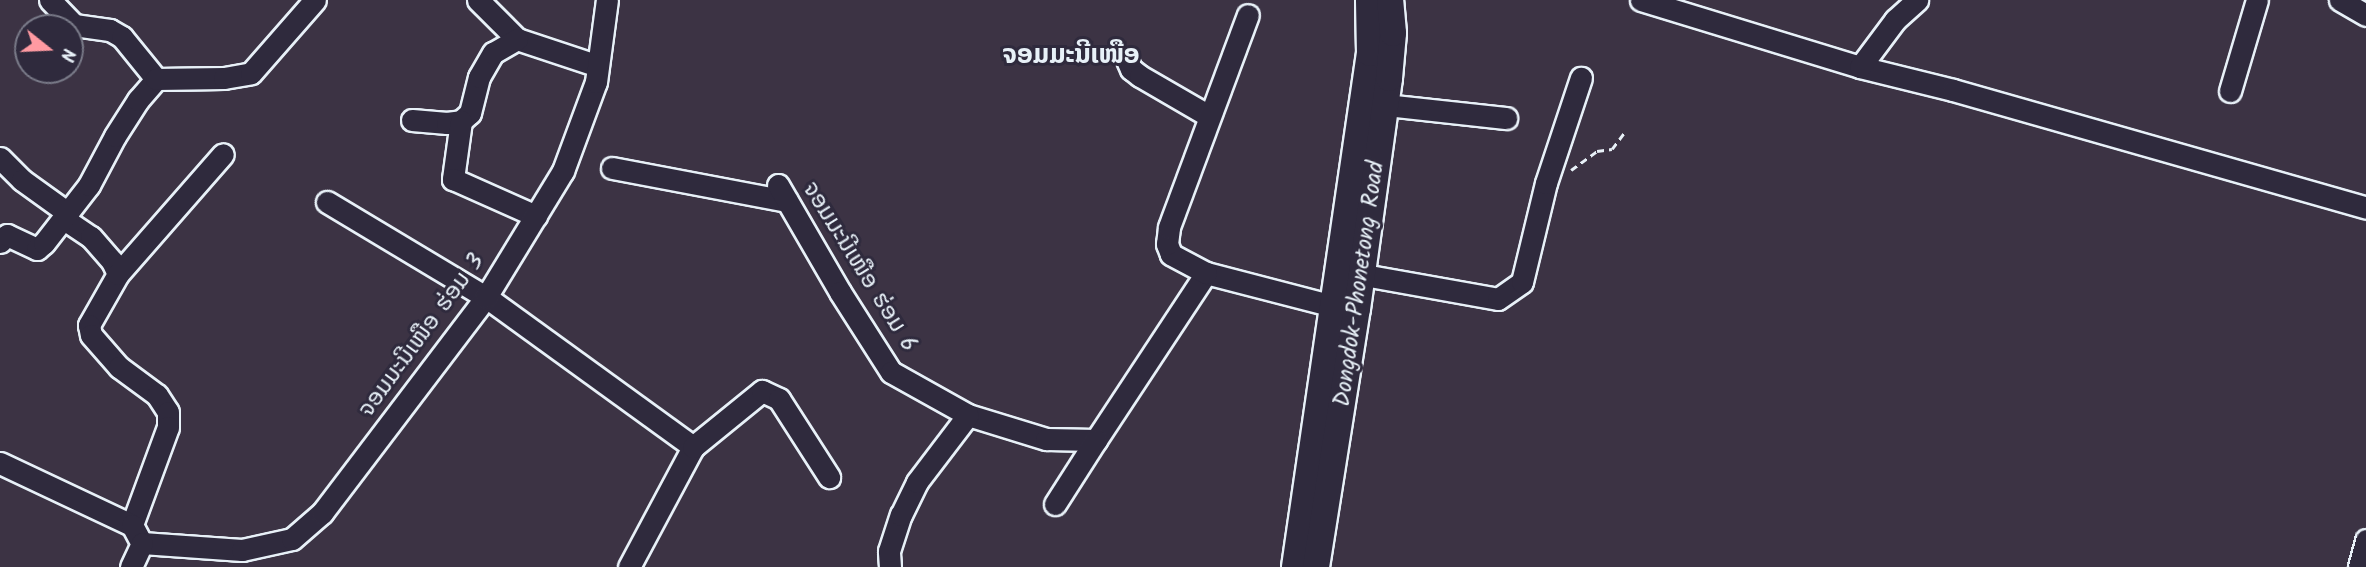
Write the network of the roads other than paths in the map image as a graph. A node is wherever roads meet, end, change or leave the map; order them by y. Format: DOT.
graph roads {
  1 [pos="50,0"];
  2 [pos="315,0"];
  3 [pos="478,0"];
  4 [pos="607,0"];
  5 [pos="1369,0"];
  6 [pos="1390,0"];
  7 [pos="1641,0"];
  8 [pos="1917,0"];
  9 [pos="2257,0"];
  10 [pos="1248,15"];
  11 [pos="517,39"];
  12 [pos="1127,60"];
  13 [pos="598,66"];
  14 [pos="1860,67"];
  15 [pos="1581,78"];
  16 [pos="156,79"];
  17 [pos="2230,91"];
  18 [pos="1386,105"];
  19 [pos="1209,116"];
  20 [pos="1506,118"];
  21 [pos="412,120"];
  22 [pos="461,121"];
  23 [pos="223,154"];
  24 [pos="0,158"];
  25 [pos="612,168"];
  26 [pos="327,202"];
  27 [pos="2366,208"];
  28 [pos="66,216"];
  29 [pos="536,216"];
  30 [pos="0,242"];
  31 [pos="1206,273"];
  32 [pos="1350,273"];
  33 [pos="118,274"];
  34 [pos="486,297"];
  35 [pos="1334,306"];
  36 [pos="968,415"];
  37 [pos="1096,440"];
  38 [pos="693,447"];
  39 [pos="0,463"];
  40 [pos="829,477"];
  41 [pos="1055,504"];
  42 [pos="137,534"];
  43 [pos="2366,540"];
  44 [pos="131,567"];
  45 [pos="629,567"];
  46 [pos="890,567"];
  47 [pos="1295,567"];
  48 [pos="1316,567"];
  49 [pos="2359,567"];
  1 -- 16 [label="street"];
  2 -- 16 [label="street"];
  3 -- 11 [label="street"];
  4 -- 13 [label="street, ຈອມມະນີເໜືອ ຮ່ອມ 3"];
  5 -- 32 [label="main road, Dongdok-Phonetong Road"];
  6 -- 18 [label="main road, Dongdok-Phonetong Road"];
  7 -- 14 [label="street"];
  8 -- 14 [label="street"];
  9 -- 17 [label="street"];
  10 -- 19 [label="street"];
  11 -- 13 [label="street"];
  11 -- 22 [label="street"];
  12 -- 19 [label="street"];
  13 -- 29 [label="street, ຈອມມະນີເໜືອ ຮ່ອມ 3"];
  14 -- 27 [label="street"];
  15 -- 32 [label="street"];
  16 -- 28 [label="street"];
  18 -- 20 [label="street"];
  18 -- 32 [label="main road, Dongdok-Phonetong Road"];
  19 -- 31 [label="street"];
  21 -- 22 [label="street"];
  22 -- 29 [label="street"];
  23 -- 33 [label="street"];
  24 -- 28 [label="street"];
  25 -- 36 [label="street, ຈອມມະນີເໜືອ ຮ່ອມ 6"];
  26 -- 34 [label="street"];
  28 -- 30 [label="street"];
  28 -- 33 [label="street"];
  29 -- 34 [label="street, ຈອມມະນີເໜືອ ຮ່ອມ 3"];
  31 -- 35 [label="street"];
  31 -- 37 [label="street"];
  32 -- 35 [label="main road, Dongdok-Phonetong Road"];
  32 -- 48 [label="main road, Dongdok-Phonetong Road"];
  33 -- 42 [label="street"];
  34 -- 38 [label="street"];
  34 -- 42 [label="street, ຈອມມະນີເໜືອ ຮ່ອມ 3"];
  35 -- 47 [label="main road, Dongdok-Phonetong Road"];
  36 -- 37 [label="street, ຈອມມະນີເໜືອ ຮ່ອມ 6"];
  36 -- 46 [label="street"];
  37 -- 41 [label="street"];
  38 -- 40 [label="street"];
  38 -- 45 [label="street"];
  39 -- 42 [label="street"];
  42 -- 44 [label="street"];
  43 -- 49 [label="street"];
}
